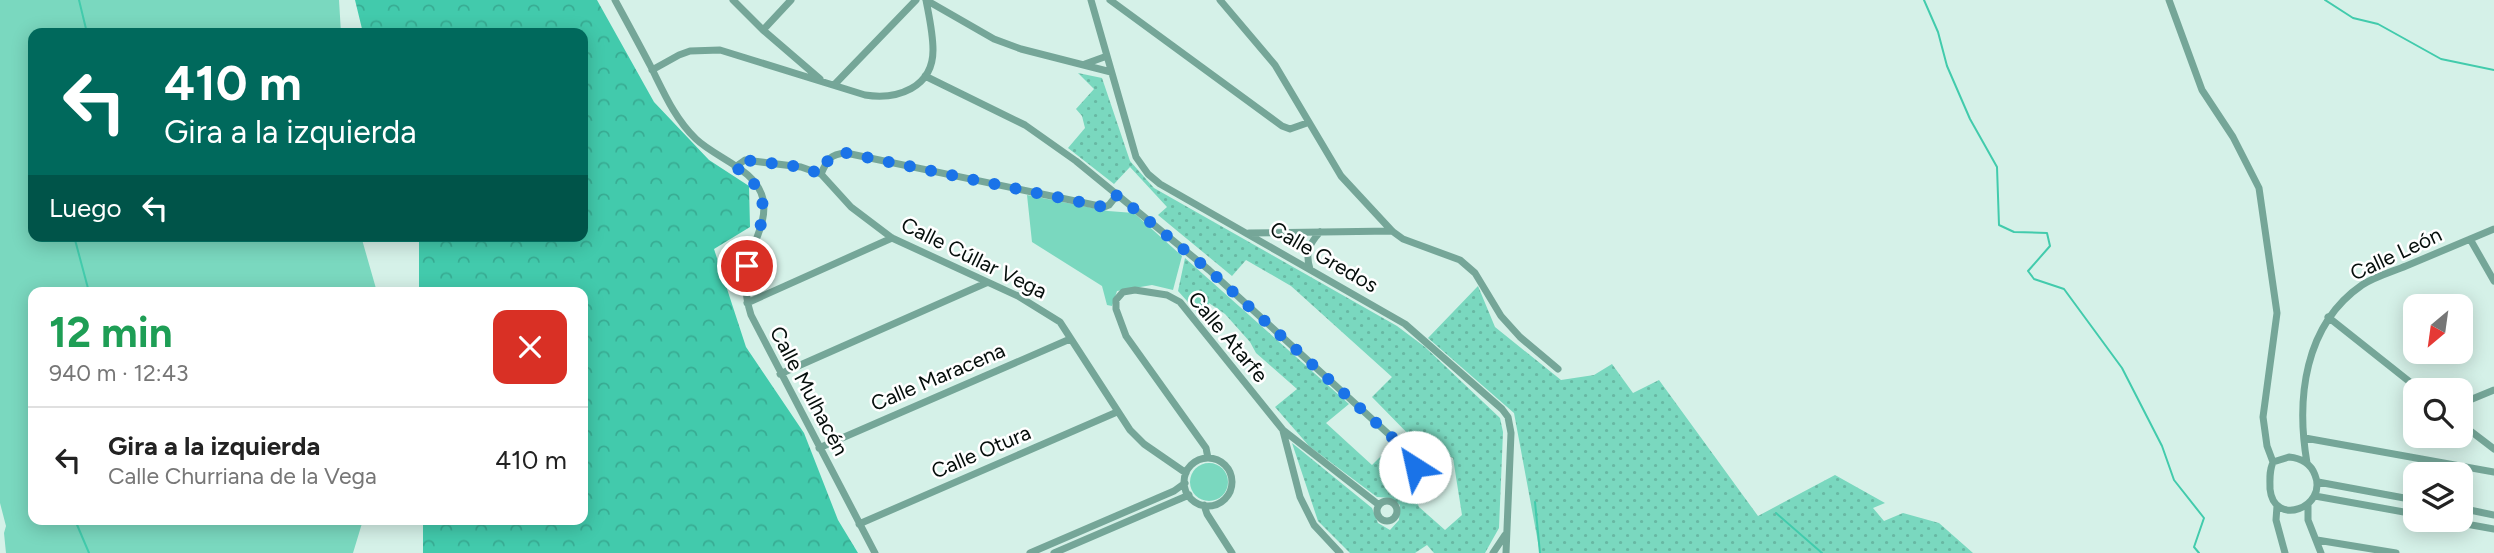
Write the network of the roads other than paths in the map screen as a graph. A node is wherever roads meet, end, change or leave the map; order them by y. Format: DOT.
graph roads {
  1 [pos="615,0"];
  2 [pos="733,0"];
  3 [pos="791,0"];
  4 [pos="916,0"];
  5 [pos="926,0"];
  6 [pos="1091,0"];
  7 [pos="1110,0"];
  8 [pos="1220,0"];
  9 [pos="2169,0"];
  10 [pos="763,30"];
  11 [pos="1107,56"];
  12 [pos="1085,65"];
  13 [pos="652,70"];
  14 [pos="1111,72"];
  15 [pos="925,76"];
  16 [pos="823,82"];
  17 [pos="834,85"];
  18 [pos="1307,123"];
  19 [pos="735,167"];
  20 [pos="821,174"];
  21 [pos="1117,195"];
  22 [pos="2494,229"];
  23 [pos="1392,231"];
  24 [pos="1320,232"];
  25 [pos="1248,233"];
  26 [pos="892,238"];
  27 [pos="2470,239"];
  28 [pos="1310,269"];
  29 [pos="2494,281"];
  30 [pos="986,283"];
  31 [pos="747,303"];
  32 [pos="2328,317"];
  33 [pos="1070,339"];
  34 [pos="1558,369"];
  35 [pos="780,373"];
  36 [pos="2405,378"];
  37 [pos="2494,390"];
  38 [pos="2473,399"];
  39 [pos="1117,412"];
  40 [pos="1283,430"];
  41 [pos="2473,433"];
  42 [pos="2305,438"];
  43 [pos="820,448"];
  44 [pos="2305,448"];
  45 [pos="2494,449"];
  46 [pos="2296,457"];
  47 [pos="1208,458"];
  48 [pos="1418,461"];
  49 [pos="2273,461"];
  50 [pos="2307,463"];
  51 [pos="2494,472"];
  52 [pos="1186,473"];
  53 [pos="2318,482"];
  54 [pos="1185,483"];
  55 [pos="1189,495"];
  56 [pos="2315,496"];
  57 [pos="2403,498"];
  58 [pos="2308,504"];
  59 [pos="1204,505"];
  60 [pos="1379,505"];
  61 [pos="2277,506"];
  62 [pos="2295,510"];
  63 [pos="2473,510"];
  64 [pos="2403,512"];
  65 [pos="2494,514"];
  66 [pos="2308,520"];
  67 [pos="1101,523"];
  68 [pos="859,524"];
  69 [pos="2473,525"];
  70 [pos="2494,529"];
  71 [pos="1105,531"];
  72 [pos="1506,535"];
  73 [pos="2316,540"];
  74 [pos="1043,551"];
  75 [pos="875,553"];
  76 [pos="1030,553"];
  77 [pos="1054,553"];
  78 [pos="1232,553"];
  79 [pos="1340,553"];
  80 [pos="1493,553"];
  81 [pos="1506,553"];
  82 [pos="2285,553"];
  83 [pos="2321,553"];
  84 [pos="2393,553"];
  1 -- 13 [label="street, Calle Mulhacén"];
  2 -- 10 [label="street"];
  3 -- 10 [label="street"];
  4 -- 17 [label="street"];
  5 -- 12 [label="street"];
  5 -- 15 [label="street"];
  6 -- 11 [label="street, Calle Gredos"];
  7 -- 18 [label="street"];
  8 -- 18 [label="street"];
  9 -- 49 [label="street"];
  10 -- 16 [label="street"];
  11 -- 12 [label="street"];
  11 -- 14 [label="street, Calle Gredos"];
  12 -- 14 [label="street"];
  13 -- 16 [label="street"];
  13 -- 19 [label="street, Calle Mulhacén"];
  14 -- 25 [label="street, Calle Gredos"];
  15 -- 17 [label="street"];
  15 -- 21 [label="street"];
  16 -- 17 [label="street"];
  18 -- 23 [label="street"];
  19 -- 20 [label="street"];
  19 -- 31 [label="street, Calle Mulhacén"];
  20 -- 21 [label="street"];
  20 -- 26 [label="street, Calle Cúllar Vega"];
  21 -- 48 [label="street"];
  22 -- 27 [label="street, Calle León"];
  23 -- 24 [label="street"];
  23 -- 34 [label="street"];
  24 -- 25 [label="street"];
  24 -- 28 [label="street"];
  25 -- 28 [label="street, Calle Gredos"];
  26 -- 30 [label="street, Calle Cúllar Vega"];
  26 -- 31 [label="street"];
  27 -- 29 [label="street"];
  27 -- 32 [label="street, Calle León"];
  28 -- 72 [label="street, Calle Gredos"];
  30 -- 33 [label="street, Calle Cúllar Vega"];
  30 -- 35 [label="street"];
  31 -- 35 [label="street, Calle Mulhacén"];
  32 -- 36 [label="street"];
  32 -- 42 [label="street, Calle León"];
  33 -- 39 [label="street, Calle Cúllar Vega"];
  33 -- 43 [label="street, Calle Maracena"];
  35 -- 43 [label="street, Calle Mulhacén"];
  37 -- 38 [label="street"];
  39 -- 52 [label="street, Calle Cúllar Vega"];
  39 -- 68 [label="street, Calle Otura"];
  40 -- 47 [label="street, Calle Atarfe"];
  40 -- 60 [label="street, Calle Atarfe"];
  40 -- 79 [label="street"];
  41 -- 45 [label="street"];
  42 -- 44 [label="street, Calle León"];
  42 -- 51 [label="street"];
  43 -- 68 [label="street, Calle Mulhacén"];
  44 -- 46 [label="street"];
  44 -- 50 [label="street, Calle León"];
  46 -- 49 [label="street"];
  46 -- 50 [label="street"];
  47 -- 52 [label="street"];
  47 -- 59 [label="street"];
  49 -- 61 [label="street"];
  50 -- 53 [label="street"];
  52 -- 54 [label="street"];
  53 -- 56 [label="street"];
  53 -- 57 [label="street"];
  54 -- 55 [label="street"];
  54 -- 67 [label="street"];
  55 -- 59 [label="street"];
  55 -- 71 [label="street"];
  56 -- 58 [label="street"];
  56 -- 64 [label="street"];
  58 -- 62 [label="street"];
  58 -- 66 [label="street"];
  59 -- 78 [label="street"];
  61 -- 62 [label="street"];
  61 -- 82 [label="street"];
  62 -- 66 [label="street"];
  63 -- 65 [label="street"];
  66 -- 73 [label="street"];
  67 -- 71 [label="street"];
  67 -- 74 [label="street"];
  68 -- 75 [label="street, Calle Mulhacén"];
  69 -- 70 [label="street"];
  71 -- 77 [label="street"];
  72 -- 80 [label="street"];
  72 -- 81 [label="street, Calle Gredos"];
  73 -- 83 [label="street"];
  73 -- 84 [label="street"];
  74 -- 76 [label="street"];
}
